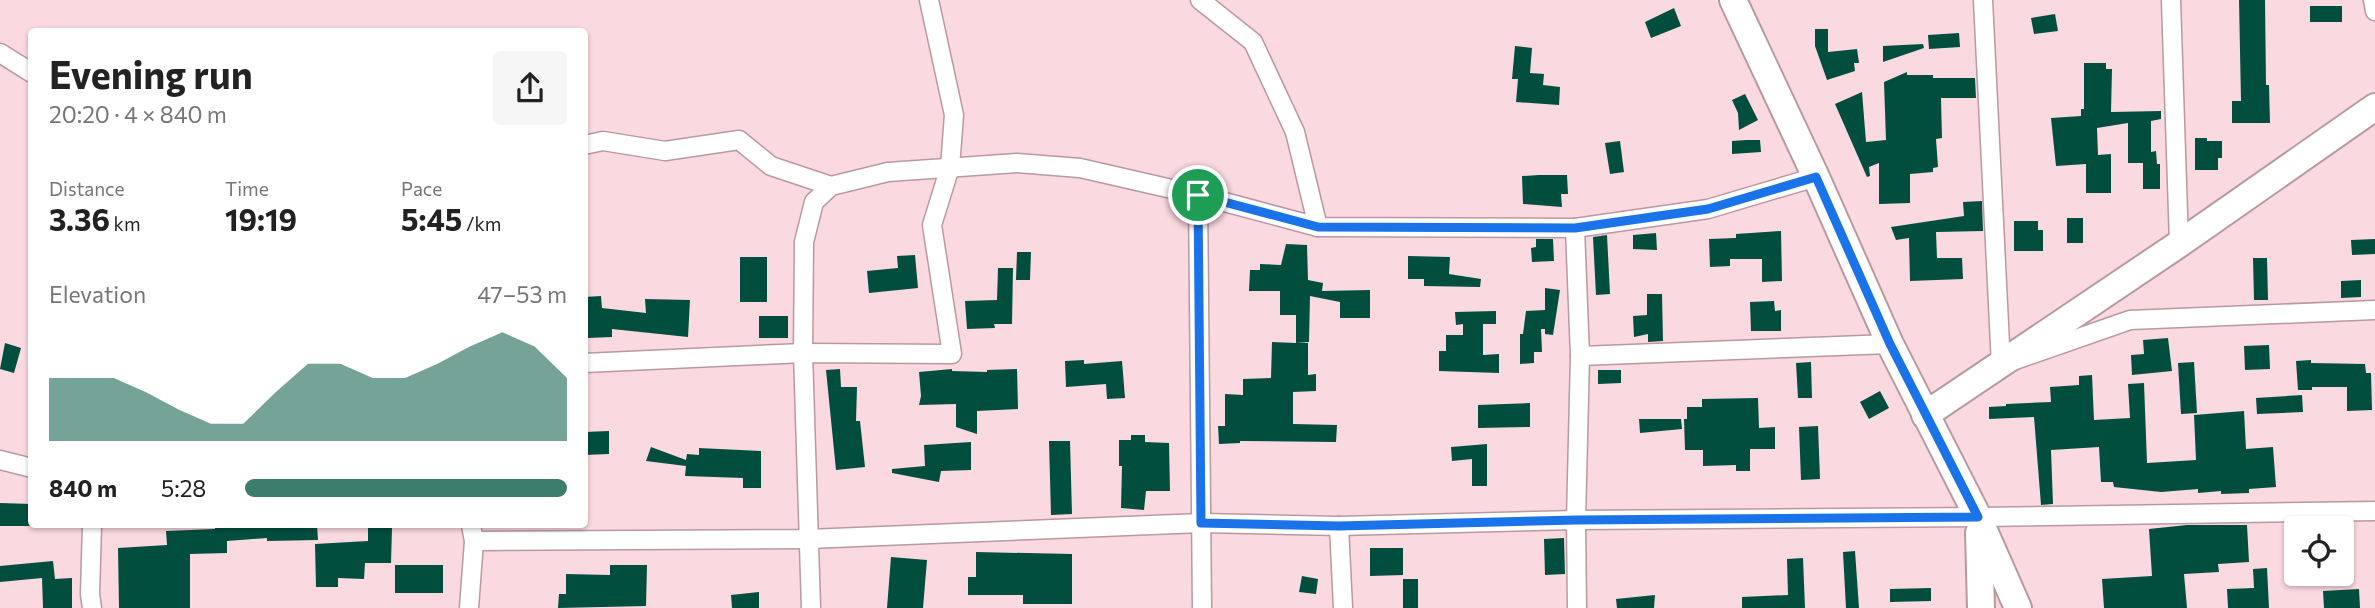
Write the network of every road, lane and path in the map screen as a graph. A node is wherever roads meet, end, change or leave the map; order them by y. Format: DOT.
graph roads {
  1 [pos="929,0"];
  2 [pos="1200,0"];
  3 [pos="1732,0"];
  4 [pos="1983,0"];
  5 [pos="2171,0"];
  6 [pos="2373,0"];
  7 [pos="2375,11"];
  8 [pos="0,53"];
  9 [pos="28,70"];
  10 [pos="2375,107"];
  11 [pos="588,144"];
  12 [pos="950,167"];
  13 [pos="1816,177"];
  14 [pos="831,186"];
  15 [pos="1198,195"];
  16 [pos="1318,227"];
  17 [pos="1575,228"];
  18 [pos="2179,244"];
  19 [pos="2375,310"];
  20 [pos="1890,344"];
  21 [pos="803,353"];
  22 [pos="1580,356"];
  23 [pos="588,363"];
  24 [pos="2001,365"];
  25 [pos="1926,415"];
  26 [pos="0,460"];
  27 [pos="28,467"];
  28 [pos="2375,511"];
  29 [pos="1978,517"];
  30 [pos="1576,520"];
  31 [pos="1201,523"];
  32 [pos="1339,526"];
  33 [pos="93,528"];
  34 [pos="472,533"];
  35 [pos="808,539"];
  36 [pos="92,608"];
  37 [pos="469,608"];
  38 [pos="811,608"];
  39 [pos="1202,608"];
  40 [pos="1343,608"];
  41 [pos="1577,608"];
  42 [pos="1981,608"];
  43 [pos="2018,608"];
  1 -- 12 [label="street"];
  2 -- 16 [label="street"];
  3 -- 13 [label="street"];
  4 -- 24 [label="street"];
  5 -- 18 [label="street"];
  6 -- 7 [label="street"];
  8 -- 9 [label="street"];
  10 -- 18 [label="street"];
  11 -- 14 [label="street"];
  12 -- 14 [label="street"];
  12 -- 15 [label="street"];
  12 -- 21 [label="street"];
  13 -- 17 [label="street"];
  13 -- 20 [label="street"];
  14 -- 21 [label="street"];
  15 -- 16 [label="street"];
  15 -- 31 [label="street"];
  16 -- 17 [label="street"];
  17 -- 22 [label="street"];
  18 -- 24 [label="street"];
  19 -- 24 [label="street"];
  20 -- 22 [label="street"];
  20 -- 25 [label="street"];
  21 -- 23 [label="street"];
  21 -- 35 [label="street"];
  22 -- 30 [label="street"];
  24 -- 25 [label="street"];
  25 -- 29 [label="street"];
  26 -- 27 [label="street"];
  28 -- 29 [label="street"];
  29 -- 30 [label="street"];
  29 -- 42 [label="street"];
  29 -- 43 [label="street"];
  30 -- 32 [label="street"];
  30 -- 41 [label="street"];
  31 -- 32 [label="street"];
  31 -- 35 [label="street"];
  31 -- 39 [label="street"];
  32 -- 40 [label="street"];
  33 -- 36 [label="street"];
  34 -- 35 [label="street"];
  34 -- 37 [label="street"];
  35 -- 38 [label="street"];
}
